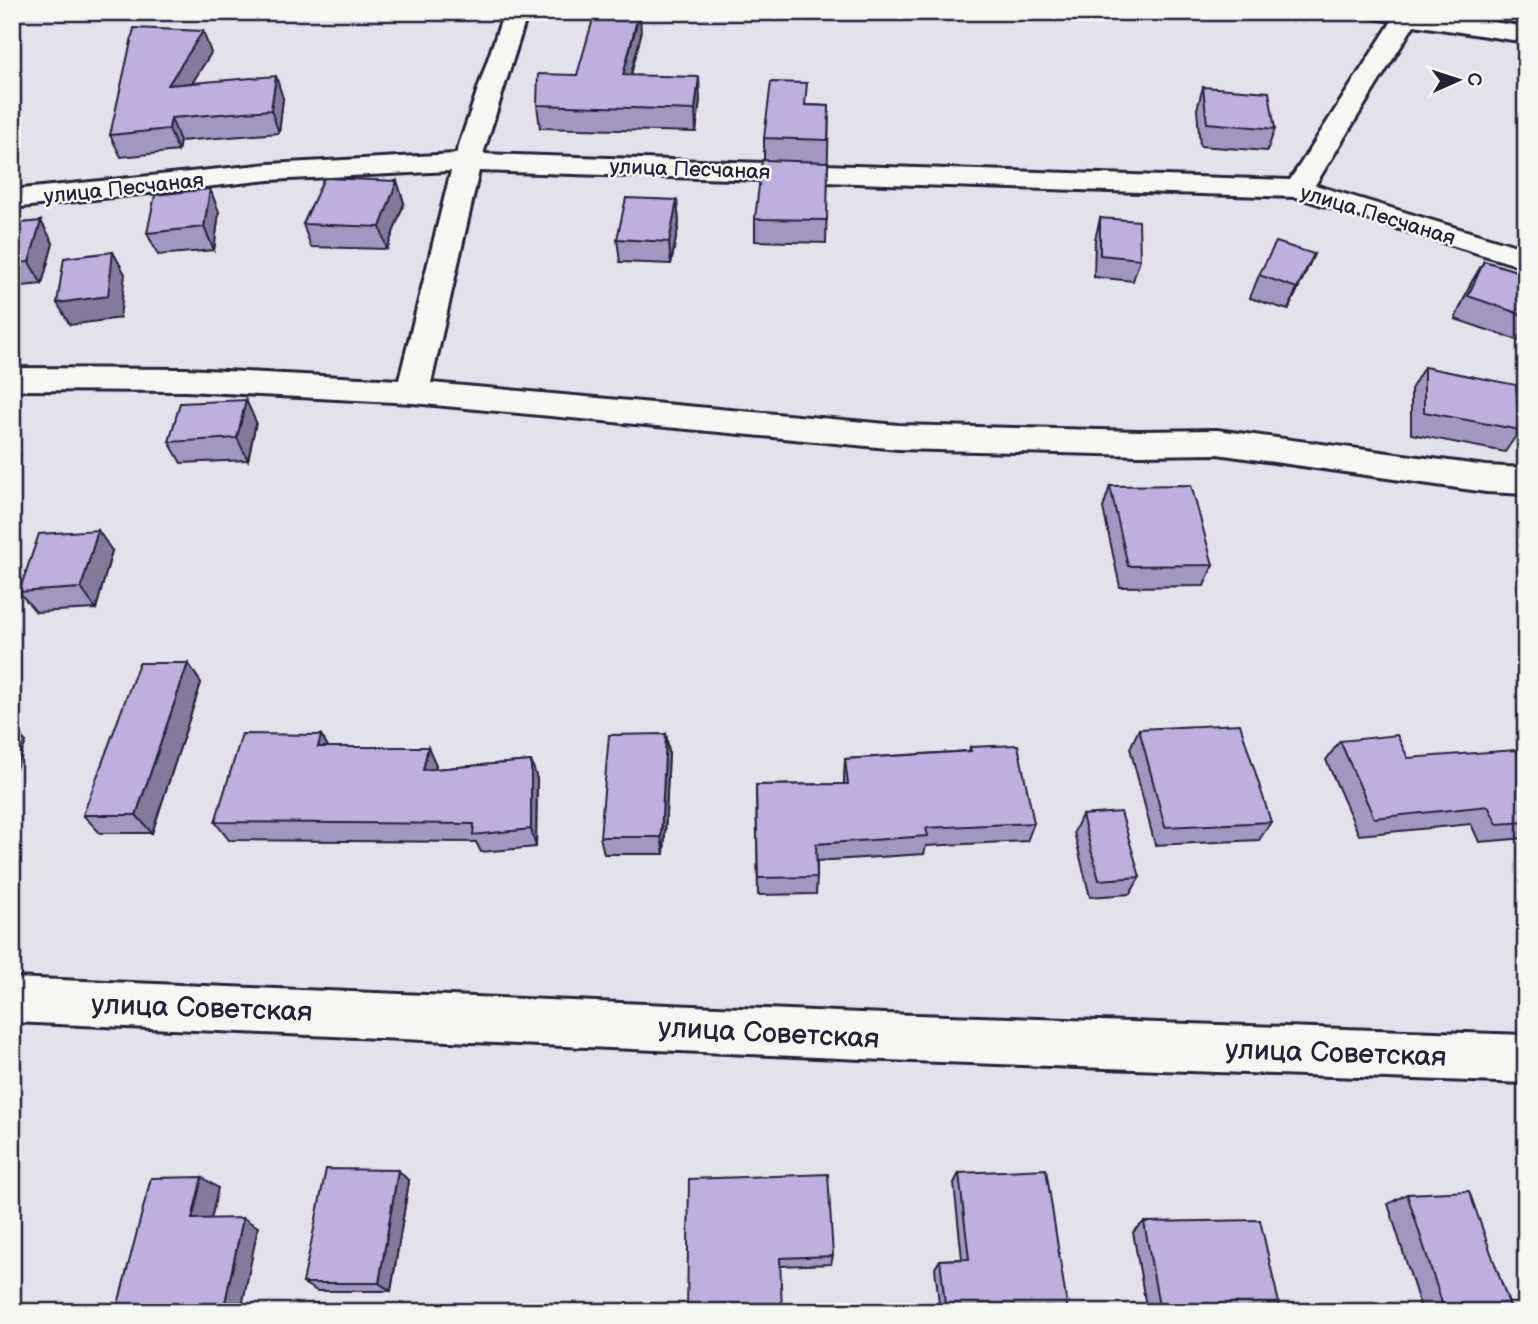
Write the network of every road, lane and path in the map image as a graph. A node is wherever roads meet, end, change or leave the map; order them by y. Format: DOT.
graph roads {
  1 [pos="516,12"];
  2 [pos="1378,12"];
  3 [pos="1409,15"];
  4 [pos="1526,35"];
  5 [pos="467,162"];
  6 [pos="1298,189"];
  7 [pos="12,200"];
  8 [pos="1526,259"];
  9 [pos="12,379"];
  10 [pos="413,392"];
  11 [pos="1526,481"];
  12 [pos="12,1000"];
  13 [pos="1526,1059"];
  1 -- 5 [label="street"];
  2 -- 3 [label="street"];
  3 -- 4 [label="street"];
  3 -- 6 [label="street"];
  5 -- 6 [label="street, улица Песчаная"];
  5 -- 7 [label="street, улица Песчаная"];
  5 -- 10 [label="street"];
  6 -- 8 [label="street, улица Песчаная"];
  9 -- 10 [label="street"];
  10 -- 11 [label="street"];
  12 -- 13 [label="street, улица Советская"];
}
